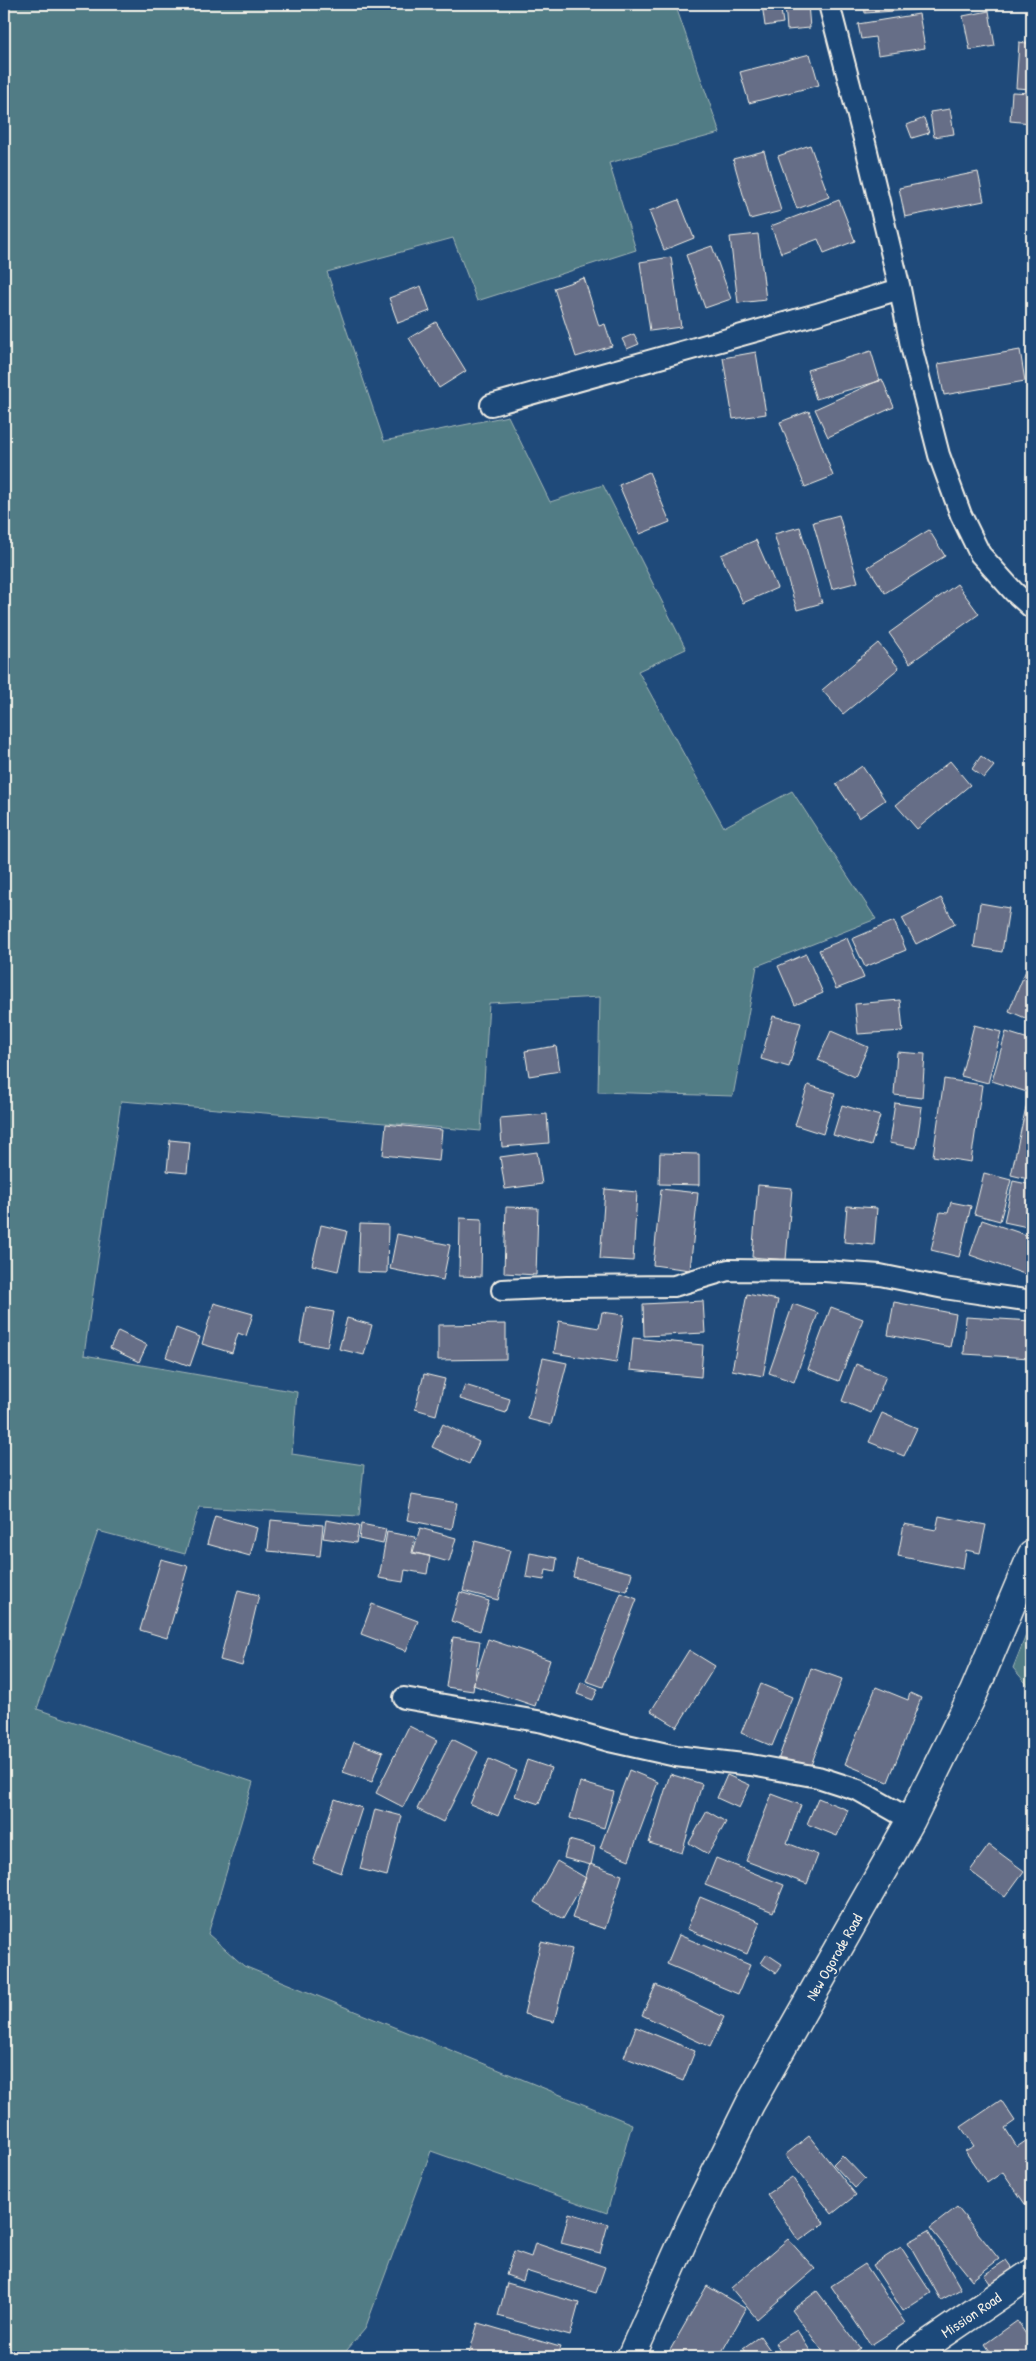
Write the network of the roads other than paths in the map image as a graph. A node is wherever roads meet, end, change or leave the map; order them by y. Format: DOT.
graph roads {
  1 [pos="829,4"];
  2 [pos="900,289"];
  3 [pos="491,405"];
  4 [pos="1032,608"];
  5 [pos="502,1290"];
  6 [pos="1032,1301"];
  7 [pos="1032,1555"];
  8 [pos="404,1698"];
  9 [pos="911,1820"];
  10 [pos="1032,2273"];
  11 [pos="631,2357"];
  12 [pos="909,2357"];
  1 -- 2 [label="street"];
  2 -- 3 [label="street"];
  2 -- 4 [label="street"];
  5 -- 6 [label="street"];
  7 -- 9 [label="street, New Ogorode Road"];
  8 -- 9 [label="street"];
  9 -- 11 [label="street, New Ogorode Road"];
  10 -- 12 [label="street, Mission Road"];
}
